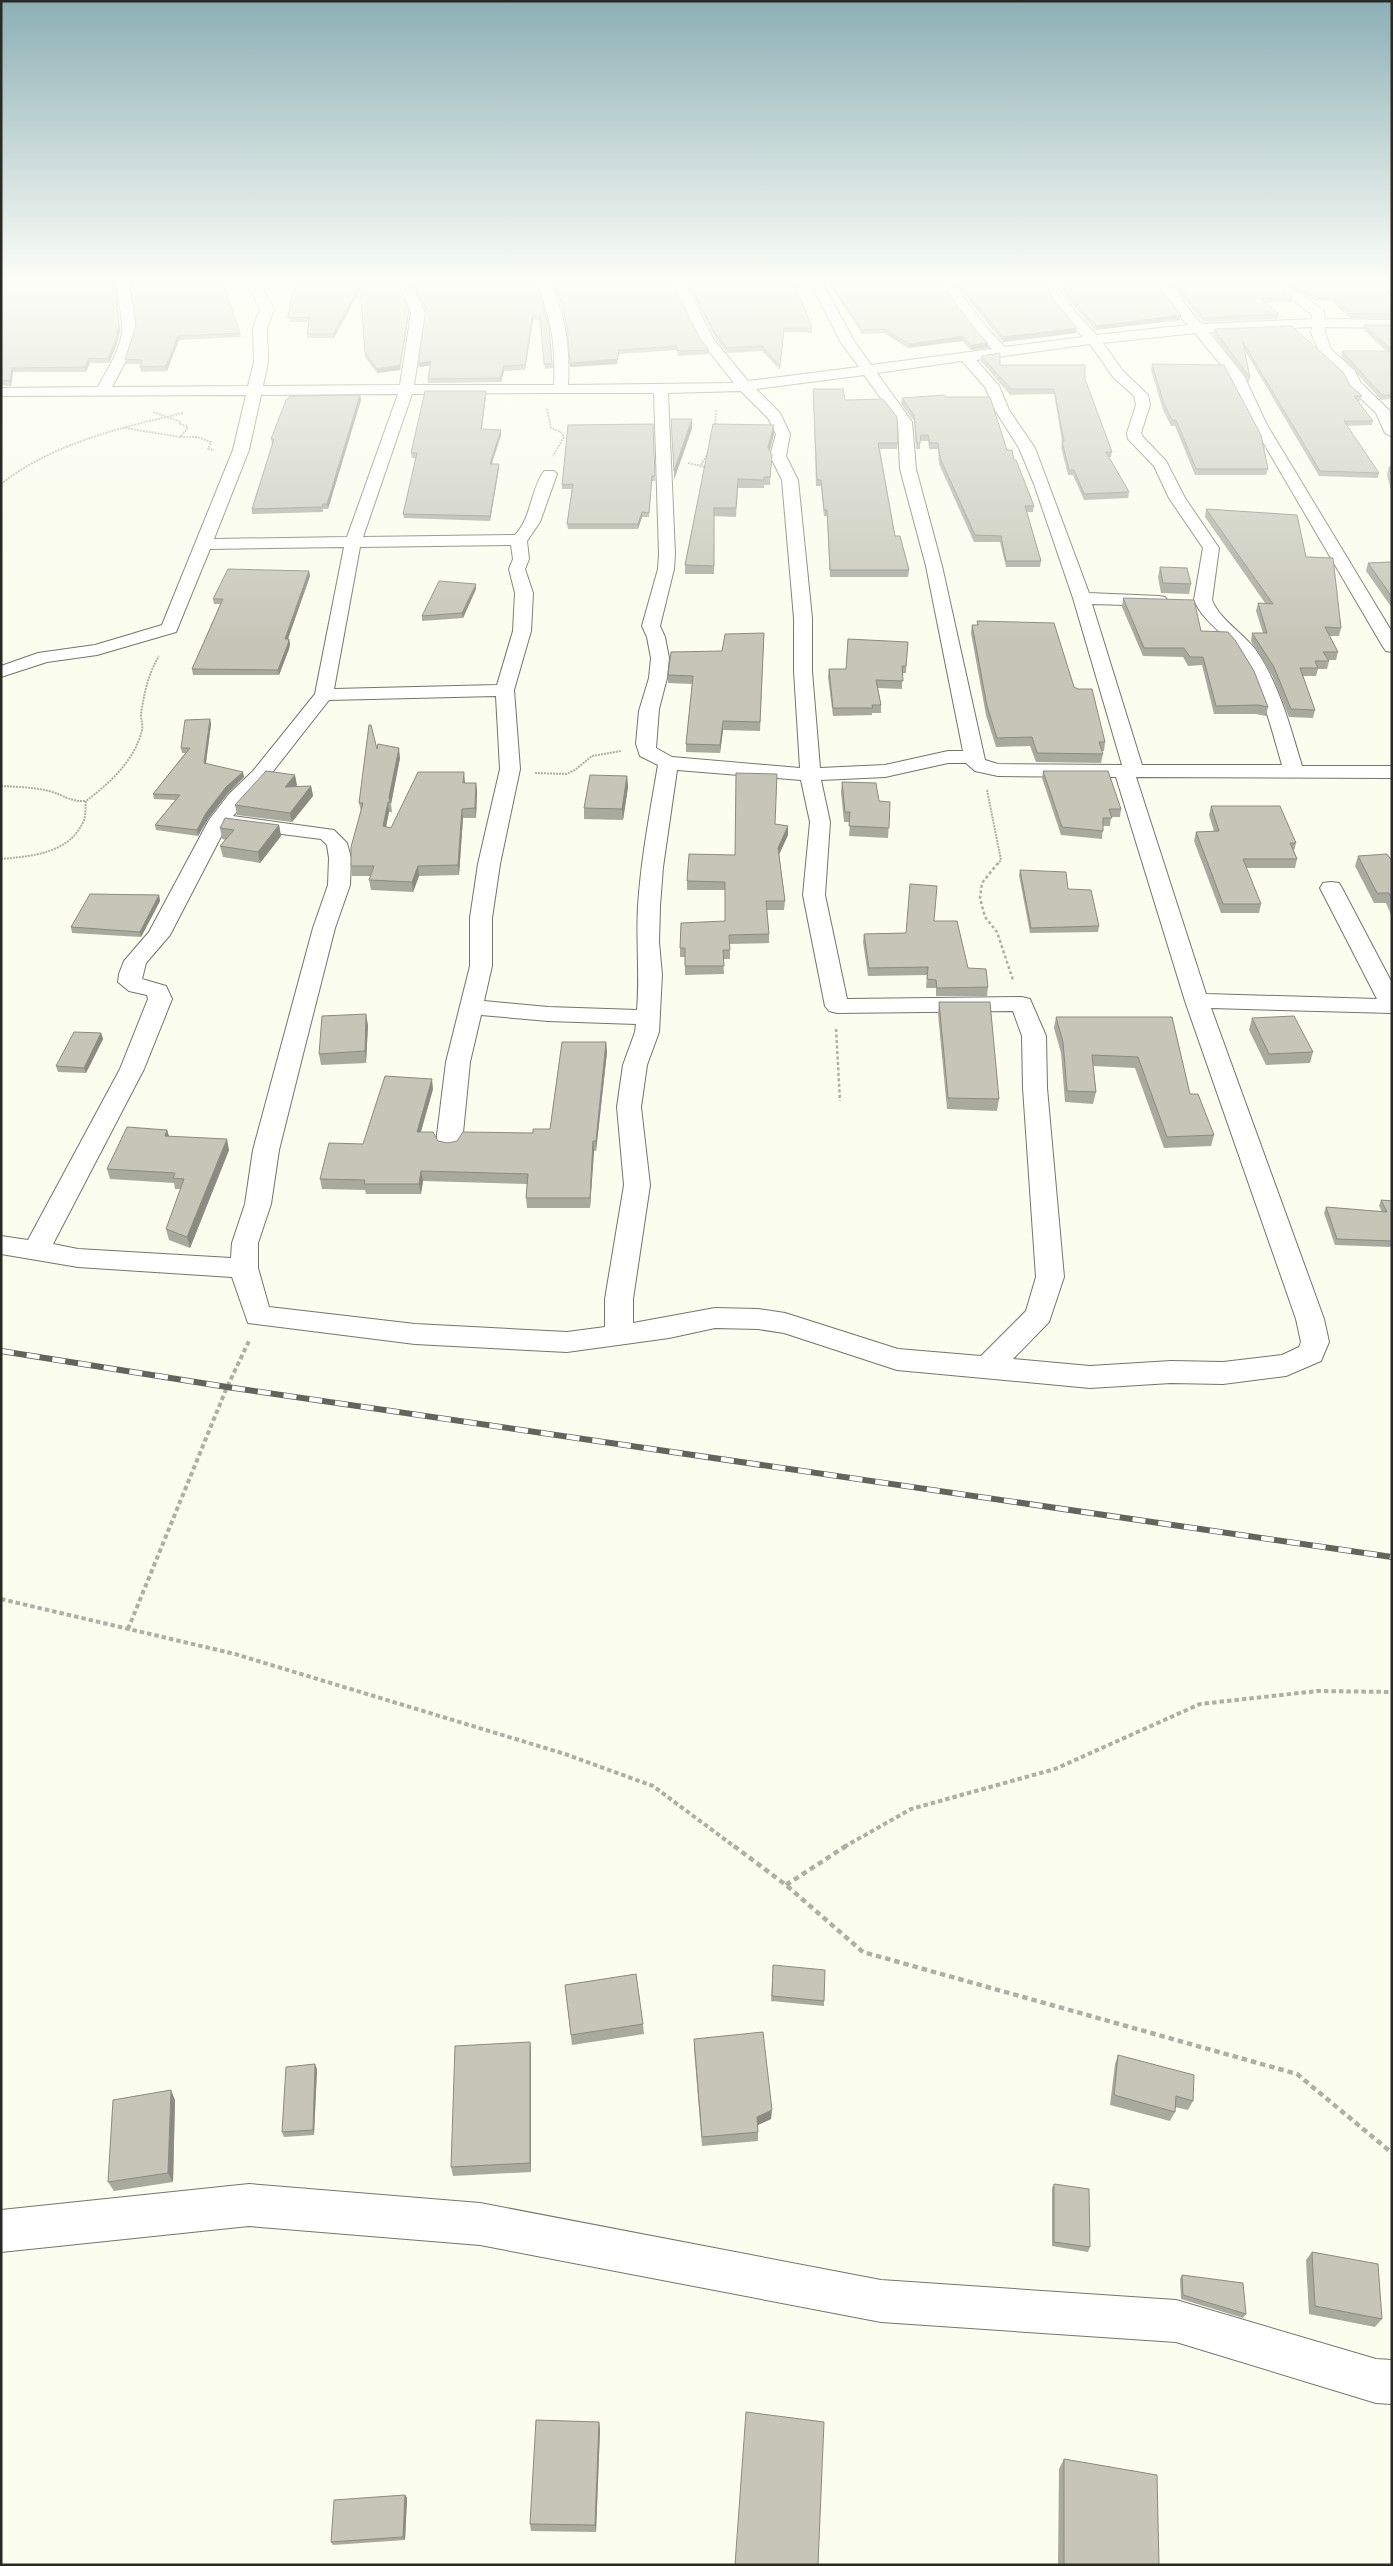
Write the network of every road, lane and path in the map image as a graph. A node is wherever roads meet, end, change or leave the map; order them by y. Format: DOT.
graph roads {
  1 [pos="254,400"];
  2 [pos="403,400"];
  3 [pos="549,400"];
  4 [pos="661,400"];
  5 [pos="716,400"];
  6 [pos="760,400"];
  7 [pos="889,400"];
  8 [pos="998,400"];
  9 [pos="1142,400"];
  10 [pos="1252,400"];
  11 [pos="1371,400"];
  12 [pos="150,411"];
  13 [pos="186,412"];
  14 [pos="169,418"];
  15 [pos="122,428"];
  16 [pos="714,430"];
  17 [pos="1392,432"];
  18 [pos="180,437"];
  19 [pos="241,450"];
  20 [pos="710,450"];
  21 [pos="664,458"];
  22 [pos="701,465"];
  23 [pos="711,469"];
  24 [pos="549,474"];
  25 [pos="1,484"];
  26 [pos="519,540"];
  27 [pos="353,543"];
  28 [pos="203,544"];
  29 [pos="1082,598"];
  30 [pos="1203,602"];
  31 [pos="1392,647"];
  32 [pos="1,672"];
  33 [pos="148,679"];
  34 [pos="505,690"];
  35 [pos="324,695"];
  36 [pos="647,752"];
  37 [pos="978,762"];
  38 [pos="668,763"];
  39 [pos="510,769"];
  40 [pos="1129,771"];
  41 [pos="1294,772"];
  42 [pos="1392,772"];
  43 [pos="810,775"];
  44 [pos="1,786"];
  45 [pos="86,801"];
  46 [pos="219,820"];
  47 [pos="1,859"];
  48 [pos="1332,888"];
  49 [pos="1197,1001"];
  50 [pos="1022,1004"];
  51 [pos="837,1006"];
  52 [pos="1392,1006"];
  53 [pos="472,1007"];
  54 [pos="646,1017"];
  55 [pos="840,1101"];
  56 [pos="449,1143"];
  57 [pos="1,1245"];
  58 [pos="36,1251"];
  59 [pos="244,1268"];
  60 [pos="258,1316"];
  61 [pos="619,1335"];
  62 [pos="988,1367"];
  63 [pos="1,1599"];
  64 [pos="128,1629"];
  65 [pos="1392,1692"];
  66 [pos="786,1885"];
  67 [pos="1392,2152"];
  68 [pos="1,2231"];
  69 [pos="1392,2382"];
  1 -- 19 [label="street"];
  2 -- 27 [label="street"];
  3 -- 24 [label="path"];
  4 -- 21 [label="street"];
  5 -- 16 [label="path"];
  6 -- 43 [label="street"];
  7 -- 37 [label="street"];
  8 -- 29 [label="street"];
  9 -- 30 [label="street"];
  10 -- 31 [label="street"];
  11 -- 17 [label="street"];
  12 -- 14 [label="path"];
  13 -- 14 [label="path"];
  14 -- 15 [label="path"];
  14 -- 18 [label="path"];
  15 -- 18 [label="path"];
  15 -- 25 [label="path"];
  18 -- 19 [label="path"];
  19 -- 28 [label="street"];
  20 -- 22 [label="path"];
  21 -- 22 [label="path"];
  21 -- 36 [label="street"];
  22 -- 23 [label="path"];
  24 -- 26 [label="street"];
  26 -- 27 [label="street"];
  26 -- 34 [label="street"];
  27 -- 28 [label="street"];
  27 -- 35 [label="street"];
  28 -- 32 [label="street"];
  29 -- 30 [label="street"];
  29 -- 40 [label="street"];
  30 -- 41 [label="street"];
  33 -- 45 [label="path"];
  34 -- 35 [label="street"];
  34 -- 39 [label="street"];
  35 -- 46 [label="street"];
  36 -- 38 [label="street"];
  36 -- 39 [label="path"];
  37 -- 40 [label="street"];
  37 -- 43 [label="street"];
  37 -- 50 [label="path"];
  38 -- 43 [label="street"];
  38 -- 54 [label="street"];
  39 -- 53 [label="street"];
  40 -- 41 [label="street"];
  40 -- 49 [label="street"];
  41 -- 42 [label="street"];
  43 -- 51 [label="street"];
  44 -- 45 [label="path"];
  45 -- 47 [label="path"];
  46 -- 58 [label="street"];
  46 -- 59 [label="street"];
  48 -- 52 [label="street"];
  49 -- 52 [label="street"];
  49 -- 62 [label="street"];
  50 -- 51 [label="street"];
  50 -- 62 [label="street"];
  51 -- 55 [label="path"];
  53 -- 54 [label="street"];
  53 -- 56 [label="street"];
  54 -- 61 [label="street"];
  57 -- 58 [label="street"];
  58 -- 59 [label="street"];
  59 -- 60 [label="street"];
  60 -- 61 [label="street"];
  60 -- 64 [label="path"];
  61 -- 62 [label="street"];
  63 -- 64 [label="path"];
  64 -- 66 [label="path"];
  65 -- 66 [label="path"];
  66 -- 67 [label="path"];
  68 -- 69 [label="street"];
}
